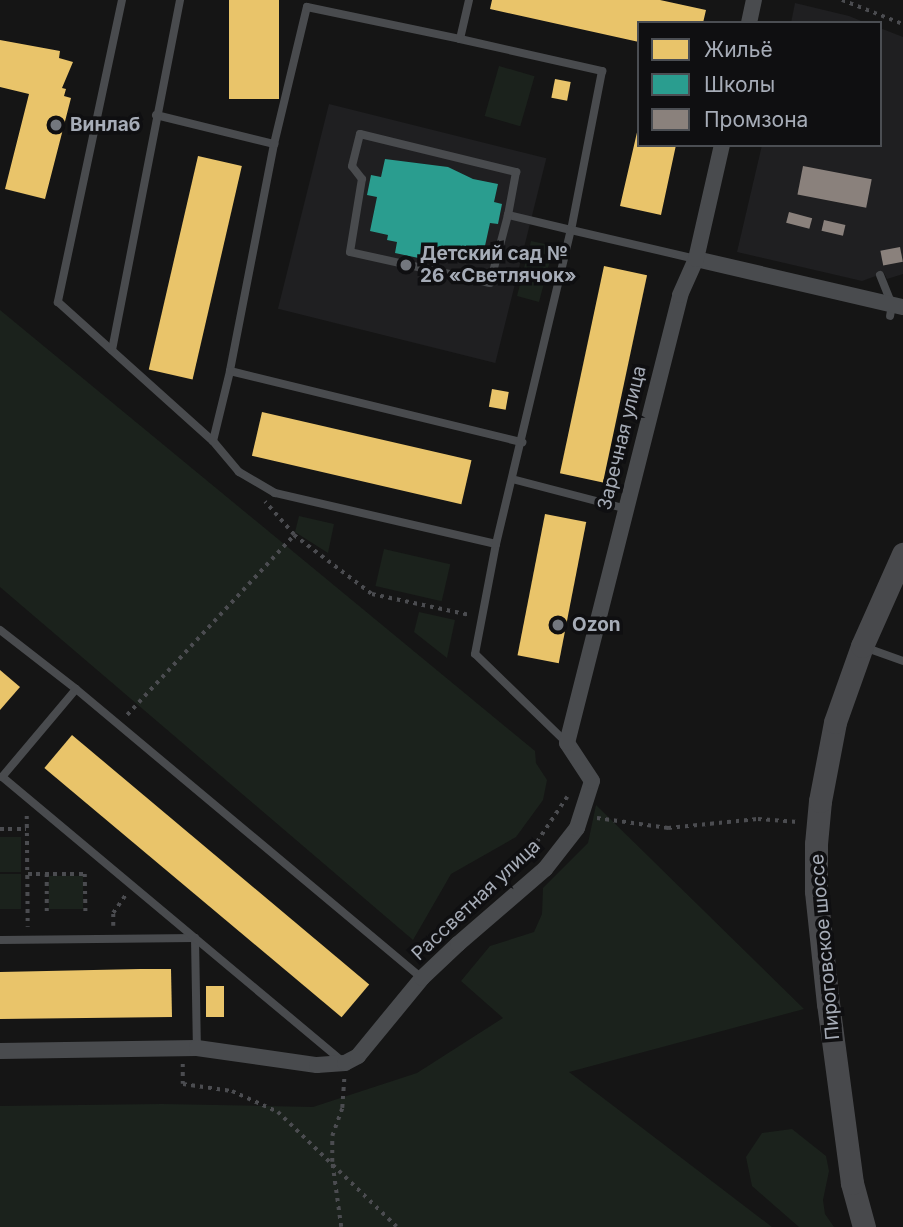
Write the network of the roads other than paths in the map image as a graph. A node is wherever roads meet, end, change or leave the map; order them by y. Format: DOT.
graph roads {
  1 [pos="122,0"];
  2 [pos="180,0"];
  3 [pos="469,0"];
  4 [pos="754,0"];
  5 [pos="749,21"];
  6 [pos="460,39"];
  7 [pos="156,116"];
  8 [pos="274,144"];
  9 [pos="722,147"];
  10 [pos="508,215"];
  11 [pos="571,230"];
  12 [pos="696,259"];
  13 [pos="880,275"];
  14 [pos="895,309"];
  15 [pos="112,350"];
  16 [pos="230,371"];
  17 [pos="213,441"];
  18 [pos="522,442"];
  19 [pos="512,479"];
  20 [pos="627,509"];
  21 [pos="496,544"];
  22 [pos="903,554"];
  23 [pos="0,630"];
  24 [pos="862,646"];
  25 [pos="903,661"];
  26 [pos="76,689"];
  27 [pos="568,743"];
  28 [pos="1,776"];
  29 [pos="195,938"];
  30 [pos="0,940"];
  31 [pos="422,978"];
  32 [pos="190,1048"];
  33 [pos="0,1051"];
  34 [pos="345,1063"];
  35 [pos="864,1227"];
  1 -- 15 [label="lane"];
  2 -- 7 [label="lane"];
  3 -- 6 [label="lane"];
  4 -- 5 [label="street"];
  6 -- 8 [label="lane"];
  6 -- 11 [label="lane"];
  7 -- 8 [label="lane"];
  7 -- 15 [label="lane"];
  8 -- 16 [label="lane"];
  9 -- 12 [label="street, Заречная улица"];
  10 -- 10 [label="lane"];
  10 -- 11 [label="lane"];
  11 -- 12 [label="lane"];
  11 -- 18 [label="lane"];
  12 -- 14 [label="street"];
  12 -- 20 [label="street, Заречная улица"];
  13 -- 14 [label="lane"];
  15 -- 17 [label="lane"];
  16 -- 17 [label="lane"];
  16 -- 18 [label="lane"];
  17 -- 21 [label="lane"];
  18 -- 19 [label="lane"];
  19 -- 20 [label="lane"];
  19 -- 21 [label="lane"];
  20 -- 27 [label="street, Заречная улица"];
  21 -- 27 [label="lane"];
  22 -- 24 [label="main road, Пироговское шоссе"];
  23 -- 26 [label="lane"];
  24 -- 25 [label="lane"];
  24 -- 35 [label="main road, Пироговское шоссе"];
  26 -- 28 [label="lane"];
  26 -- 31 [label="lane"];
  27 -- 31 [label="street, Рассветная улица"];
  28 -- 29 [label="lane"];
  29 -- 30 [label="lane"];
  29 -- 32 [label="lane"];
  29 -- 34 [label="lane"];
  31 -- 34 [label="street, Рассветная улица"];
  32 -- 33 [label="street"];
  32 -- 34 [label="street"];
}
